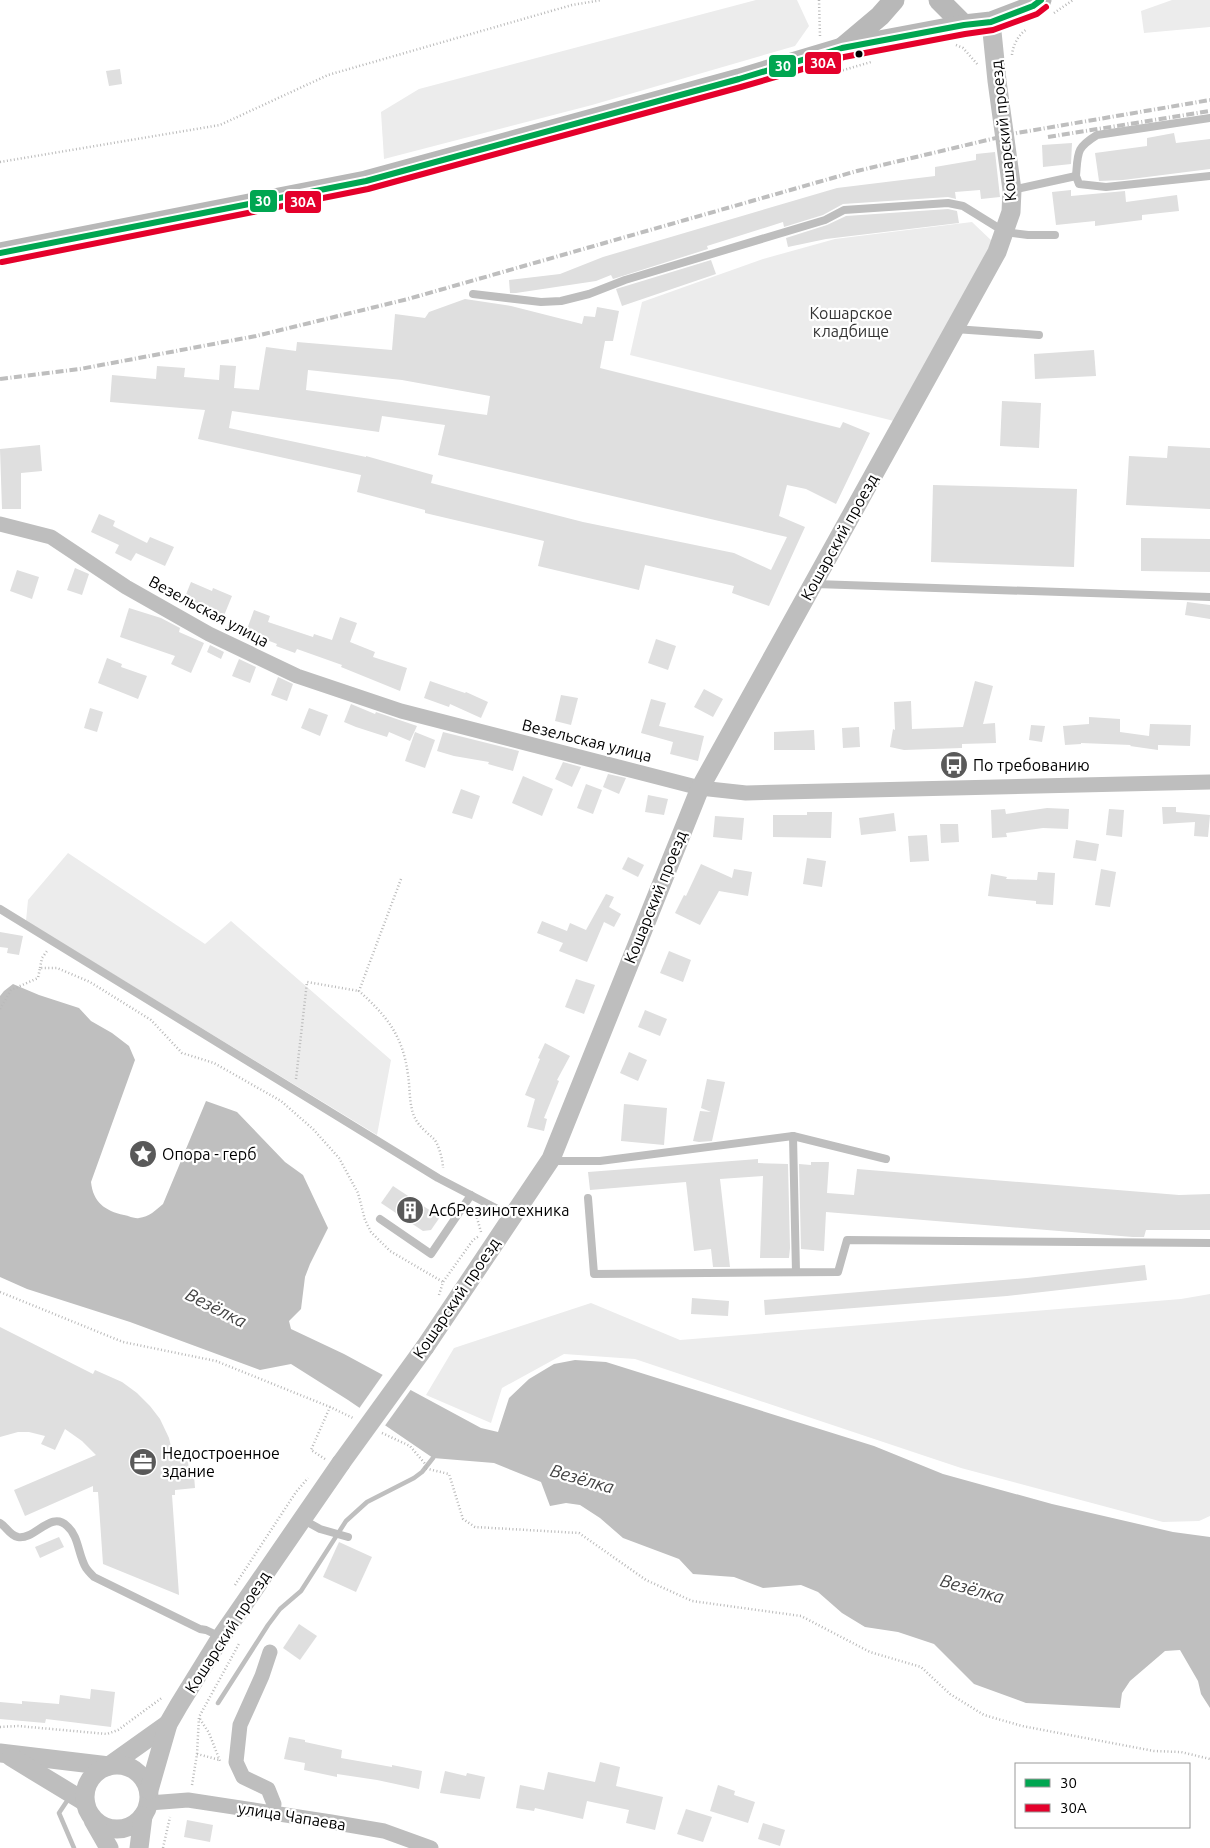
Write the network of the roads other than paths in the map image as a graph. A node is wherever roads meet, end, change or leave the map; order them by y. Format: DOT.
graph roads {
  1 [pos="894,0"];
  2 [pos="939,0"];
  3 [pos="1047,7"];
  4 [pos="992,22"];
  5 [pos="964,26"];
  6 [pos="833,51"];
  7 [pos="1210,118"];
  8 [pos="1076,176"];
  9 [pos="1210,176"];
  10 [pos="1012,190"];
  11 [pos="1005,232"];
  12 [pos="1055,235"];
  13 [pos="0,253"];
  14 [pos="472,294"];
  15 [pos="955,329"];
  16 [pos="1040,336"];
  17 [pos="0,524"];
  18 [pos="814,584"];
  19 [pos="1210,597"];
  20 [pos="1210,782"];
  21 [pos="700,788"];
  22 [pos="0,909"];
  23 [pos="793,1136"];
  24 [pos="551,1159"];
  25 [pos="886,1159"];
  26 [pos="471,1195"];
  27 [pos="588,1198"];
  28 [pos="511,1216"];
  29 [pos="380,1219"];
  30 [pos="1210,1243"];
  31 [pos="796,1272"];
  32 [pos="302,1519"];
  33 [pos="0,1523"];
  34 [pos="345,1537"];
  35 [pos="221,1637"];
  36 [pos="270,1652"];
  37 [pos="168,1724"];
  38 [pos="3,1754"];
  39 [pos="109,1766"];
  40 [pos="147,1803"];
  41 [pos="88,1809"];
  42 [pos="272,1813"];
  43 [pos="109,1848"];
  44 [pos="138,1848"];
  45 [pos="432,1848"];
  1 -- 6 [label="main road"];
  2 -- 5 [label="main road"];
  3 -- 4 [label="main road"];
  4 -- 5 [label="main road"];
  4 -- 10 [label="street, Кошарский проезд"];
  5 -- 6 [label="main road"];
  6 -- 13 [label="main road"];
  7 -- 8 [label="lane"];
  8 -- 9 [label="lane"];
  8 -- 10 [label="lane"];
  10 -- 11 [label="street, Кошарский проезд"];
  11 -- 12 [label="lane"];
  11 -- 14 [label="lane"];
  11 -- 15 [label="street, Кошарский проезд"];
  15 -- 16 [label="lane"];
  15 -- 18 [label="street, Кошарский проезд"];
  17 -- 21 [label="street, Везельская улица"];
  18 -- 19 [label="lane"];
  18 -- 21 [label="street, Кошарский проезд"];
  20 -- 21 [label="street, Везельская улица"];
  21 -- 24 [label="street, Кошарский проезд"];
  22 -- 26 [label="lane"];
  23 -- 24 [label="lane"];
  23 -- 25 [label="lane"];
  23 -- 31 [label="lane"];
  24 -- 28 [label="street, Кошарский проезд"];
  26 -- 28 [label="lane"];
  26 -- 29 [label="lane"];
  27 -- 31 [label="lane"];
  28 -- 32 [label="street, Кошарский проезд, bridge"];
  30 -- 31 [label="lane"];
  32 -- 34 [label="lane"];
  32 -- 35 [label="street, Кошарский проезд"];
  33 -- 35 [label="lane"];
  35 -- 37 [label="street, Кошарский проезд"];
  36 -- 42 [label="street"];
  37 -- 39 [label="street, Кошарский проезд"];
  37 -- 40 [label="street, Кошарский проезд"];
  38 -- 39 [label="street"];
  38 -- 41 [label="street"];
  39 -- 40 [label="street"];
  39 -- 41 [label="street"];
  40 -- 41 [label="street"];
  40 -- 42 [label="street, улица Чапаева"];
  40 -- 44 [label="street, Кошарский проезд"];
  41 -- 43 [label="street"];
  42 -- 45 [label="street, улица Чапаева"];
}
